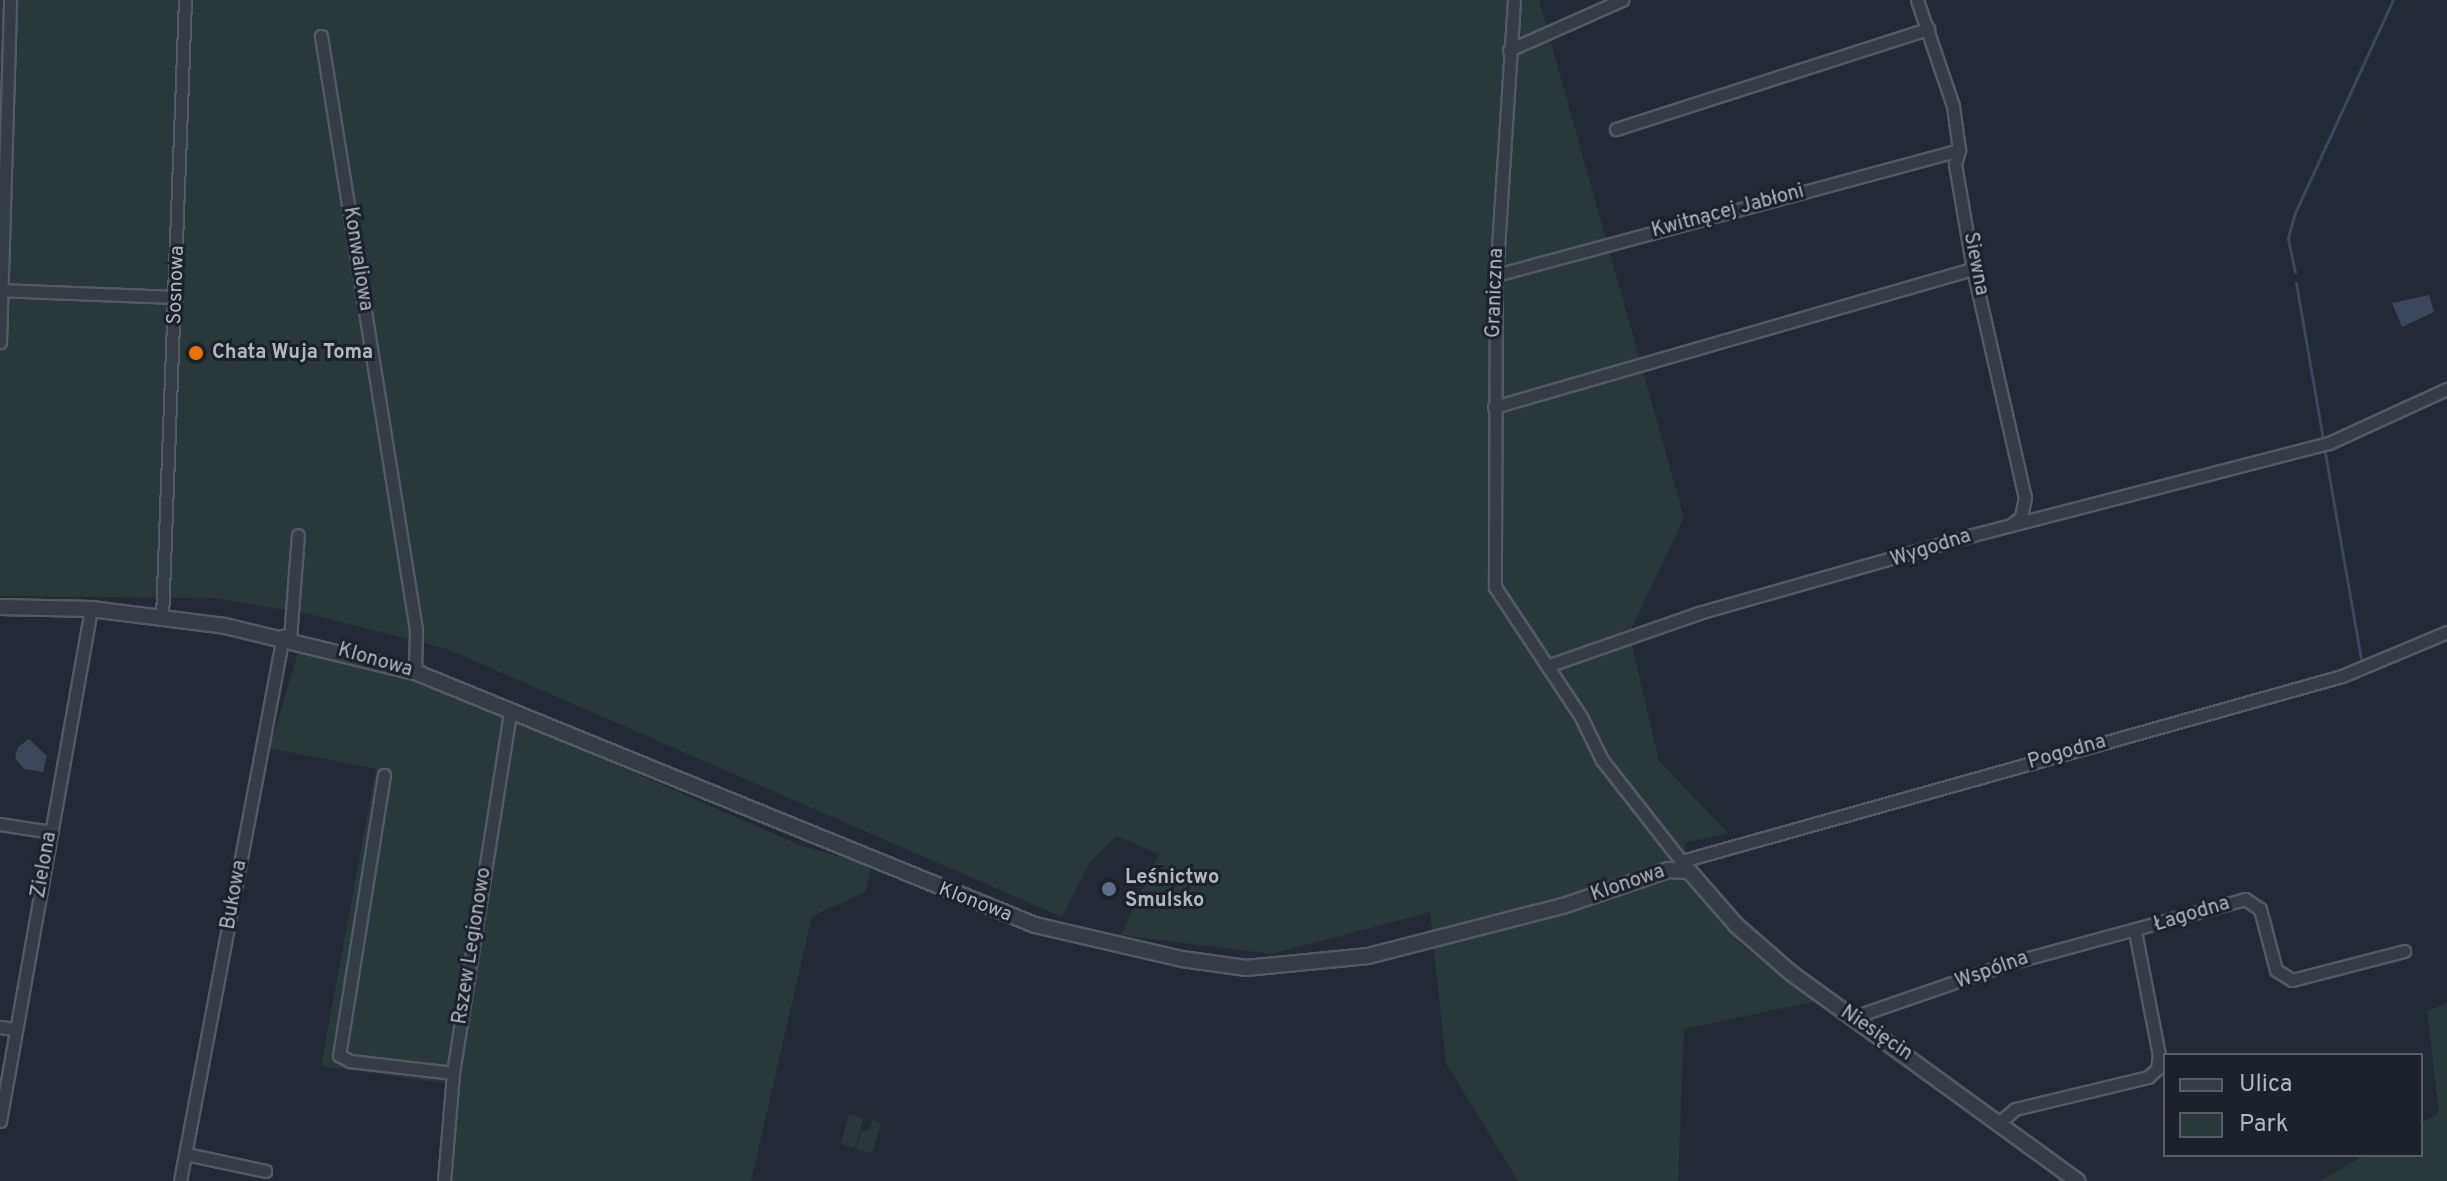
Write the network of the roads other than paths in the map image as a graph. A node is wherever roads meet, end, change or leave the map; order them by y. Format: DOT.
graph roads {
  1 [pos="10,0"];
  2 [pos="185,0"];
  3 [pos="1514,0"];
  4 [pos="1622,0"];
  5 [pos="1917,0"];
  6 [pos="1928,29"];
  7 [pos="321,36"];
  8 [pos="1509,50"];
  9 [pos="1616,129"];
  10 [pos="1959,150"];
  11 [pos="1973,269"];
  12 [pos="1496,275"];
  13 [pos="1,290"];
  14 [pos="176,297"];
  15 [pos="0,342"];
  16 [pos="2447,389"];
  17 [pos="1494,407"];
  18 [pos="2011,526"];
  19 [pos="298,535"];
  20 [pos="0,607"];
  21 [pos="91,609"];
  22 [pos="162,618"];
  23 [pos="2447,632"];
  24 [pos="286,637"];
  25 [pos="1547,666"];
  26 [pos="415,672"];
  27 [pos="510,713"];
  28 [pos="384,775"];
  29 [pos="0,824"];
  30 [pos="51,832"];
  31 [pos="1686,866"];
  32 [pos="2135,932"];
  33 [pos="2404,951"];
  34 [pos="1851,1018"];
  35 [pos="0,1027"];
  36 [pos="14,1029"];
  37 [pos="453,1073"];
  38 [pos="0,1121"];
  39 [pos="2000,1122"];
  40 [pos="186,1154"];
  41 [pos="265,1171"];
  42 [pos="180,1181"];
  43 [pos="444,1181"];
  44 [pos="2077,1181"];
  1 -- 13 [label="street"];
  2 -- 14 [label="street, Sosnowa"];
  3 -- 8 [label="street, Graniczna"];
  4 -- 8 [label="street"];
  5 -- 6 [label="street, Siewna"];
  6 -- 9 [label="street"];
  6 -- 10 [label="street, Siewna"];
  7 -- 26 [label="street, Konwaliowa"];
  8 -- 12 [label="street, Graniczna"];
  10 -- 11 [label="street, Siewna"];
  10 -- 12 [label="street, Kwitnącej Jabłoni"];
  11 -- 17 [label="street"];
  11 -- 18 [label="street, Siewna"];
  12 -- 17 [label="street, Graniczna"];
  13 -- 14 [label="street"];
  13 -- 15 [label="street"];
  14 -- 22 [label="street, Sosnowa"];
  16 -- 18 [label="street, Wygodna"];
  17 -- 25 [label="street, Graniczna"];
  18 -- 25 [label="street, Wygodna"];
  19 -- 24 [label="street"];
  20 -- 21 [label="street, Klonowa"];
  21 -- 22 [label="street, Klonowa"];
  21 -- 30 [label="street, Zielona"];
  22 -- 24 [label="street, Klonowa"];
  23 -- 31 [label="street, Pogodna"];
  24 -- 26 [label="street, Klonowa"];
  24 -- 40 [label="street, Bukowa"];
  25 -- 31 [label="street"];
  26 -- 27 [label="street, Klonowa"];
  27 -- 31 [label="street, Klonowa"];
  27 -- 37 [label="street, Rszew Legionowo"];
  28 -- 37 [label="street"];
  29 -- 30 [label="street"];
  30 -- 36 [label="street, Zielona"];
  31 -- 34 [label="street, Niesięcin"];
  32 -- 33 [label="street, Łagodna"];
  32 -- 34 [label="street, Wspólna"];
  32 -- 39 [label="street, Łagodna"];
  34 -- 39 [label="street, Niesięcin"];
  35 -- 36 [label="street"];
  36 -- 38 [label="street, Zielona"];
  37 -- 43 [label="street, Rszew Legionowo"];
  39 -- 44 [label="street, Niesięcin"];
  40 -- 41 [label="street"];
  40 -- 42 [label="street, Bukowa"];
}
